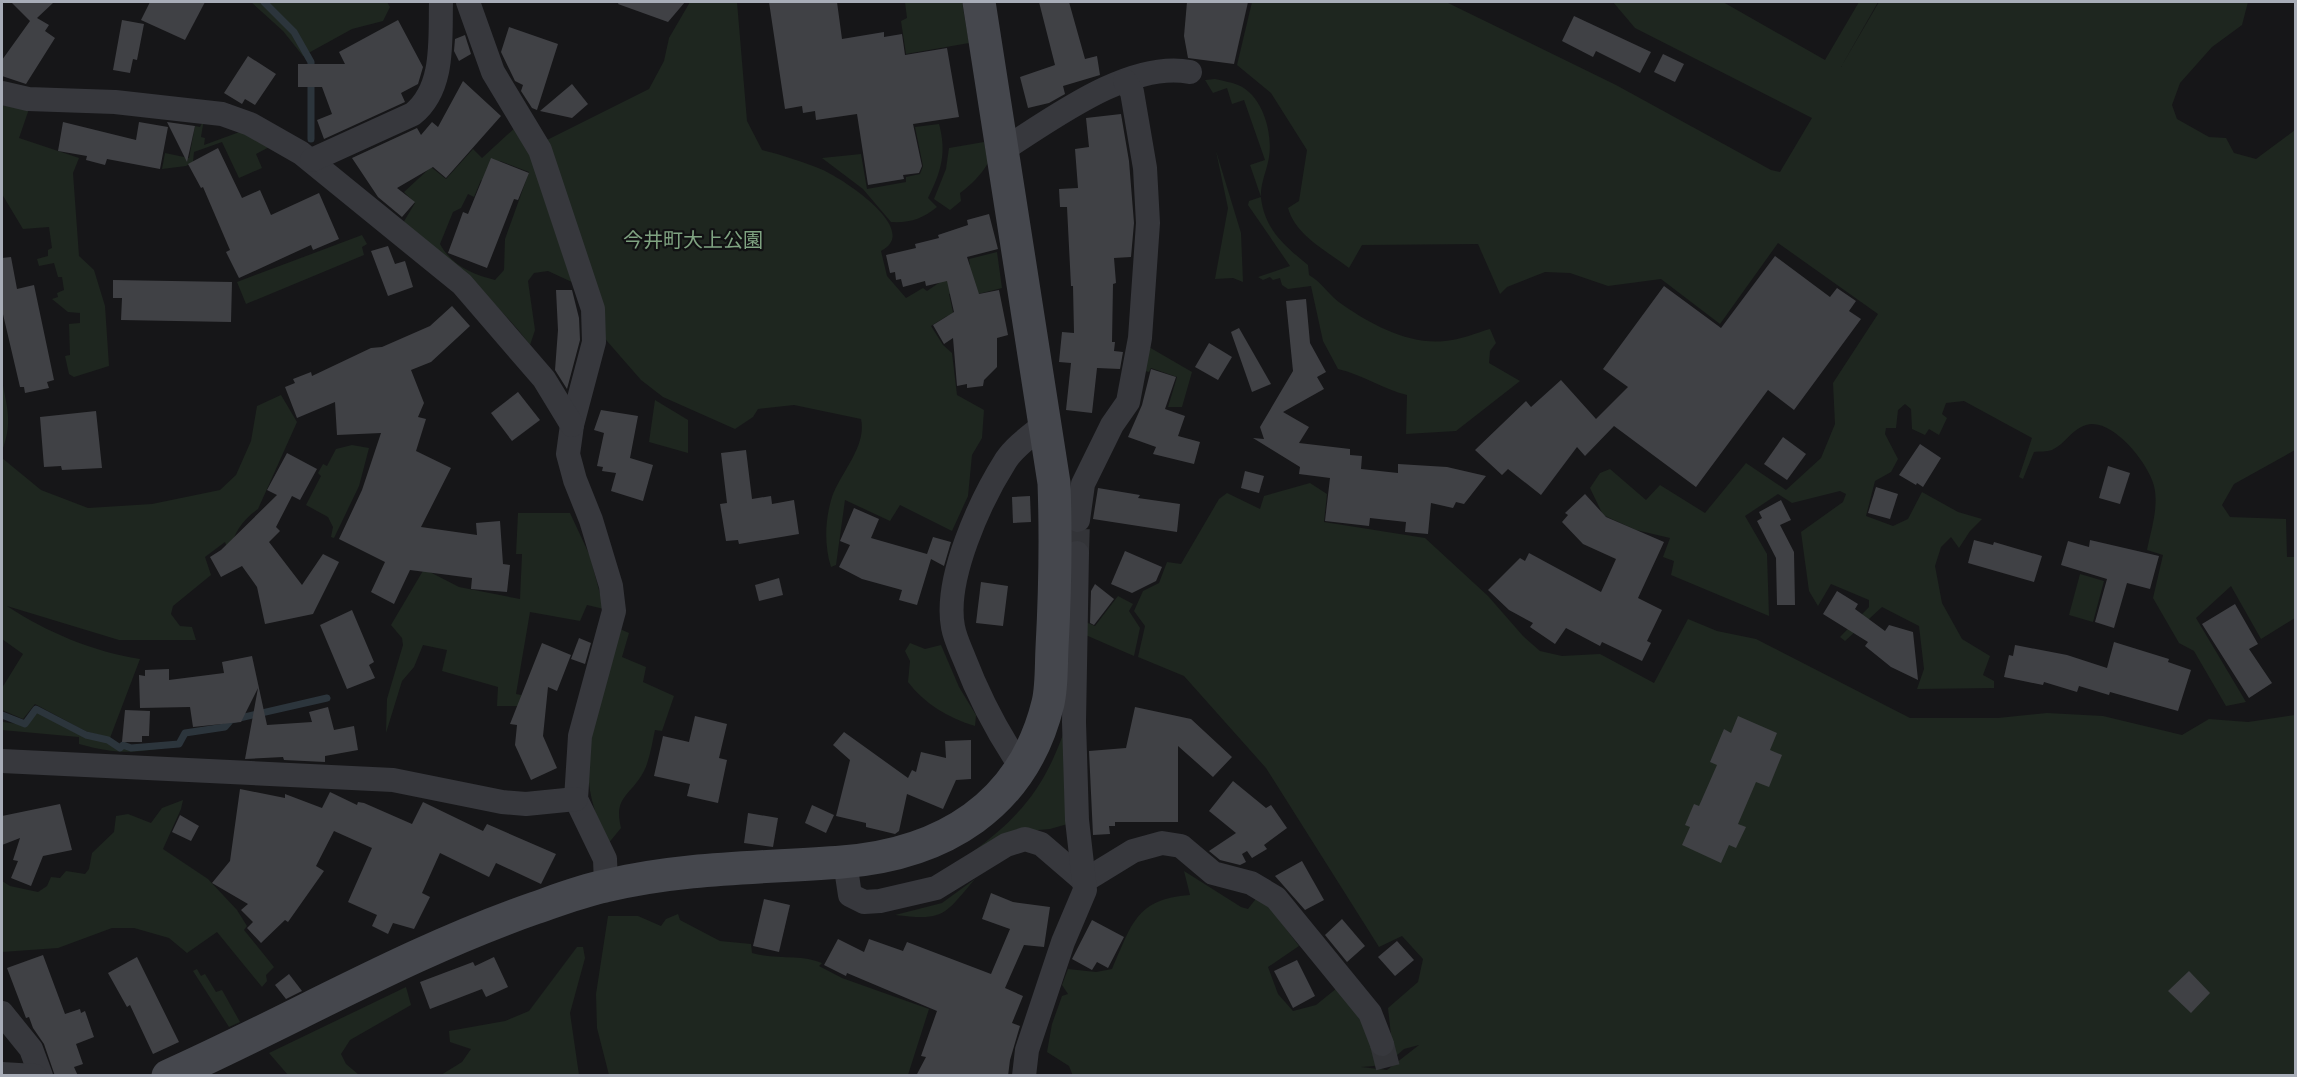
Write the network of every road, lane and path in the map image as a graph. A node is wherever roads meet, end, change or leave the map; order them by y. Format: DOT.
graph roads {
  1 [pos="441,2"];
  2 [pos="468,2"];
  3 [pos="979,2"];
  4 [pos="1190,72"];
  5 [pos="1125,81"];
  6 [pos="2,93"];
  7 [pos="1002,150"];
  8 [pos="312,160"];
  9 [pos="1047,423"];
  10 [pos="572,425"];
  11 [pos="1078,520"];
  12 [pos="1077,554"];
  13 [pos="2,761"];
  14 [pos="1021,767"];
  15 [pos="576,799"];
  16 [pos="845,862"];
  17 [pos="1084,881"];
  18 [pos="606,885"];
  19 [pos="2,1013"];
  20 [pos="1382,1044"];
  21 [pos="2,1074"];
  22 [pos="34,1076"];
  23 [pos="41,1076"];
  24 [pos="168,1076"];
  25 [pos="1024,1076"];
  1 -- 8 [label="street"];
  2 -- 10 [label="street"];
  3 -- 7 [label="street"];
  4 -- 5 [label="street"];
  5 -- 7 [label="street"];
  5 -- 11 [label="street"];
  6 -- 8 [label="street"];
  7 -- 9 [label="street"];
  8 -- 10 [label="street"];
  9 -- 14 [label="street"];
  9 -- 14 [label="street"];
  10 -- 15 [label="street"];
  12 -- 17 [label="street"];
  13 -- 15 [label="street"];
  14 -- 16 [label="street"];
  15 -- 18 [label="street"];
  16 -- 17 [label="street"];
  16 -- 18 [label="street"];
  17 -- 20 [label="street"];
  17 -- 25 [label="street"];
  18 -- 24 [label="street"];
  19 -- 23 [label="street"];
  21 -- 22 [label="street"];
}
